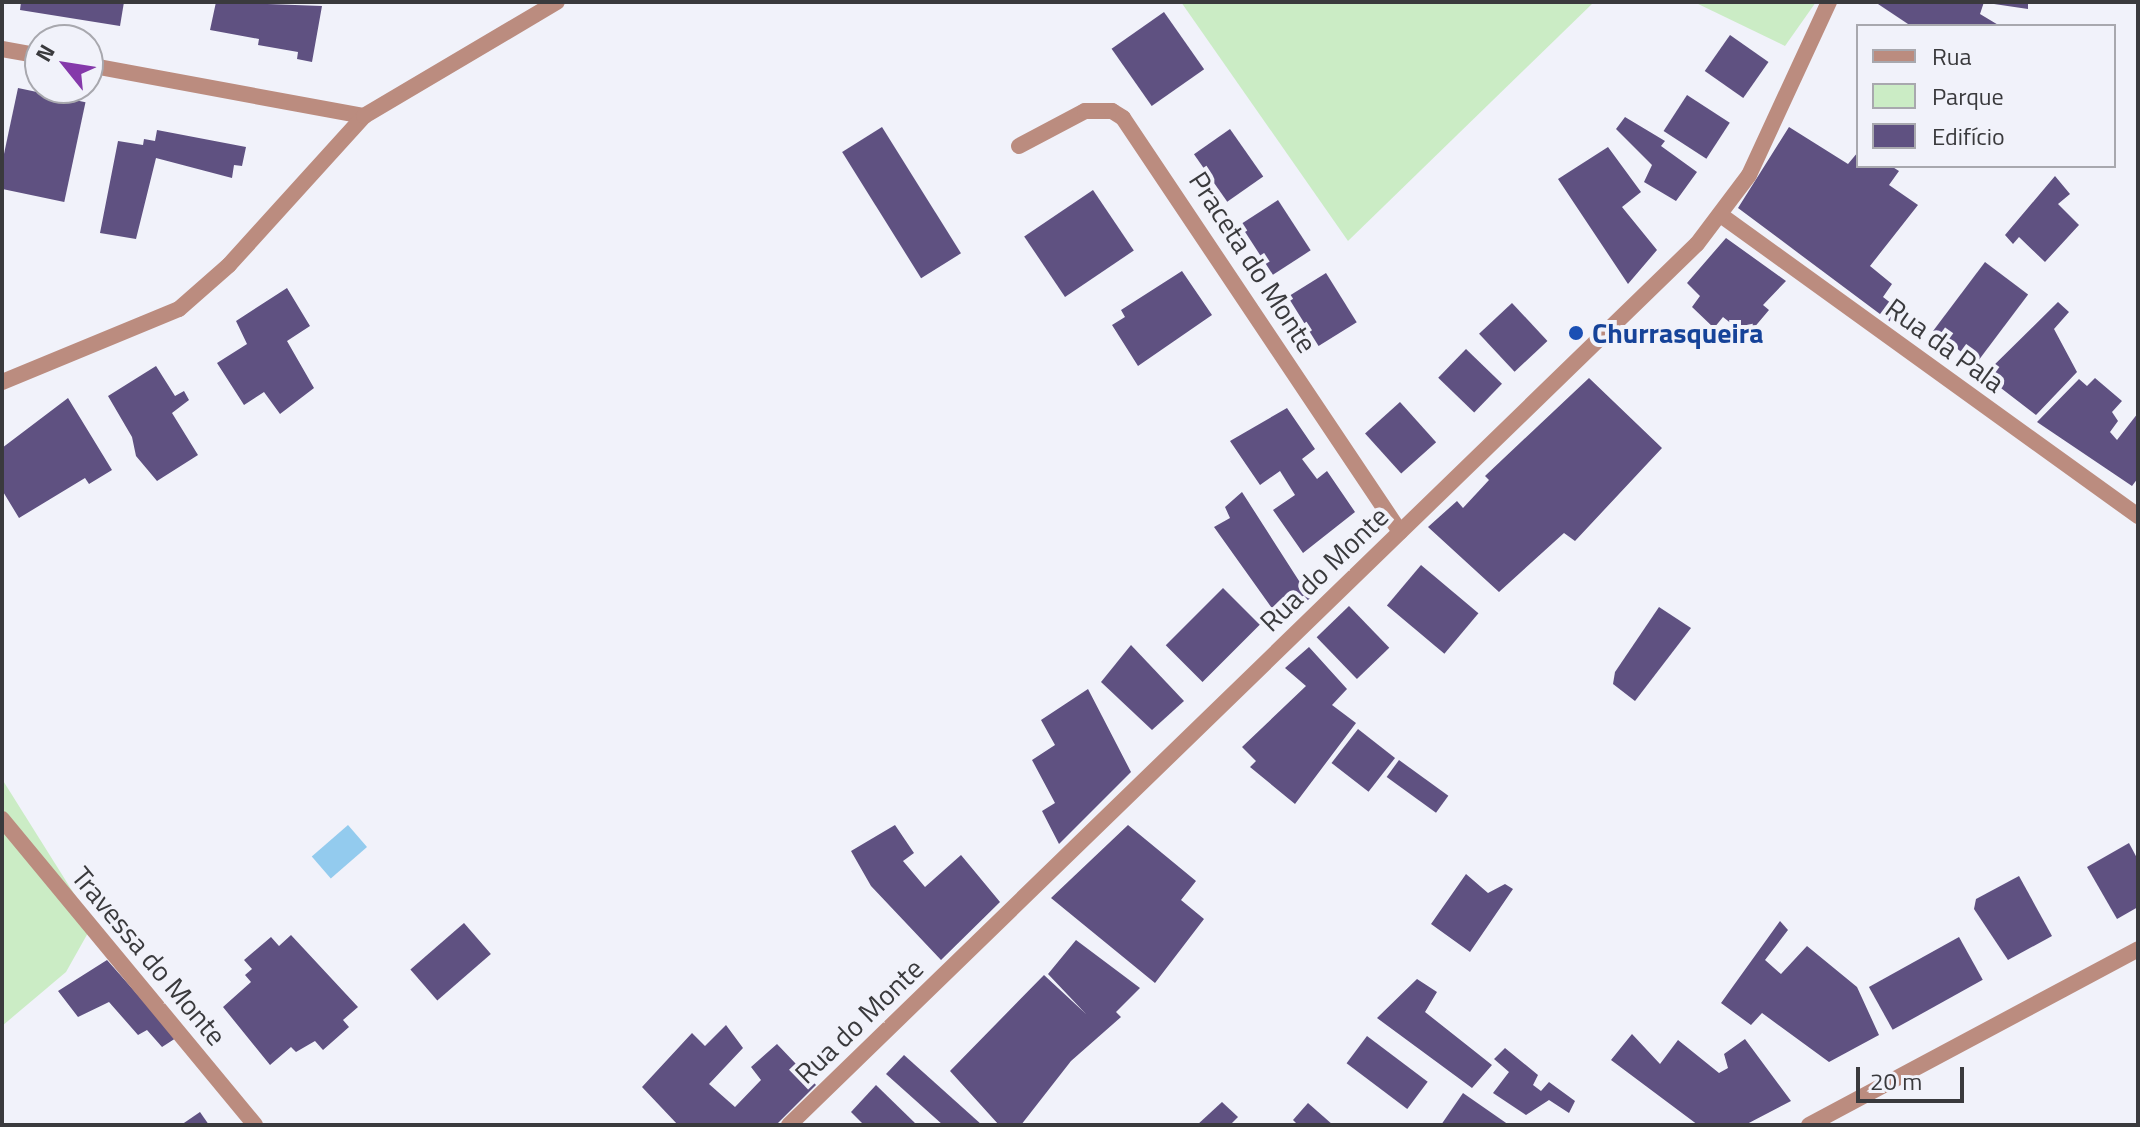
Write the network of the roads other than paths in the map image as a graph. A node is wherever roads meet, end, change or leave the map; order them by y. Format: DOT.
graph roads {
  1 [pos="557,2"];
  2 [pos="1829,2"];
  3 [pos="2,49"];
  4 [pos="24,53"];
  5 [pos="104,68"];
  6 [pos="364,116"];
  7 [pos="1019,146"];
  8 [pos="1722,216"];
  9 [pos="2,382"];
  10 [pos="2138,516"];
  11 [pos="1400,532"];
  12 [pos="2,819"];
  13 [pos="2138,949"];
  14 [pos="255,1125"];
  15 [pos="789,1125"];
  16 [pos="1809,1125"];
  1 -- 6 [label="street"];
  2 -- 8 [label="street, Rua do Monte"];
  3 -- 4 [label="street"];
  5 -- 6 [label="street"];
  6 -- 9 [label="street"];
  7 -- 11 [label="street, Praceta do Monte"];
  8 -- 10 [label="street, Rua da Pala"];
  8 -- 11 [label="street, Rua do Monte"];
  11 -- 15 [label="street, Rua do Monte"];
  12 -- 14 [label="street, Travessa do Monte"];
  13 -- 16 [label="street"];
}
